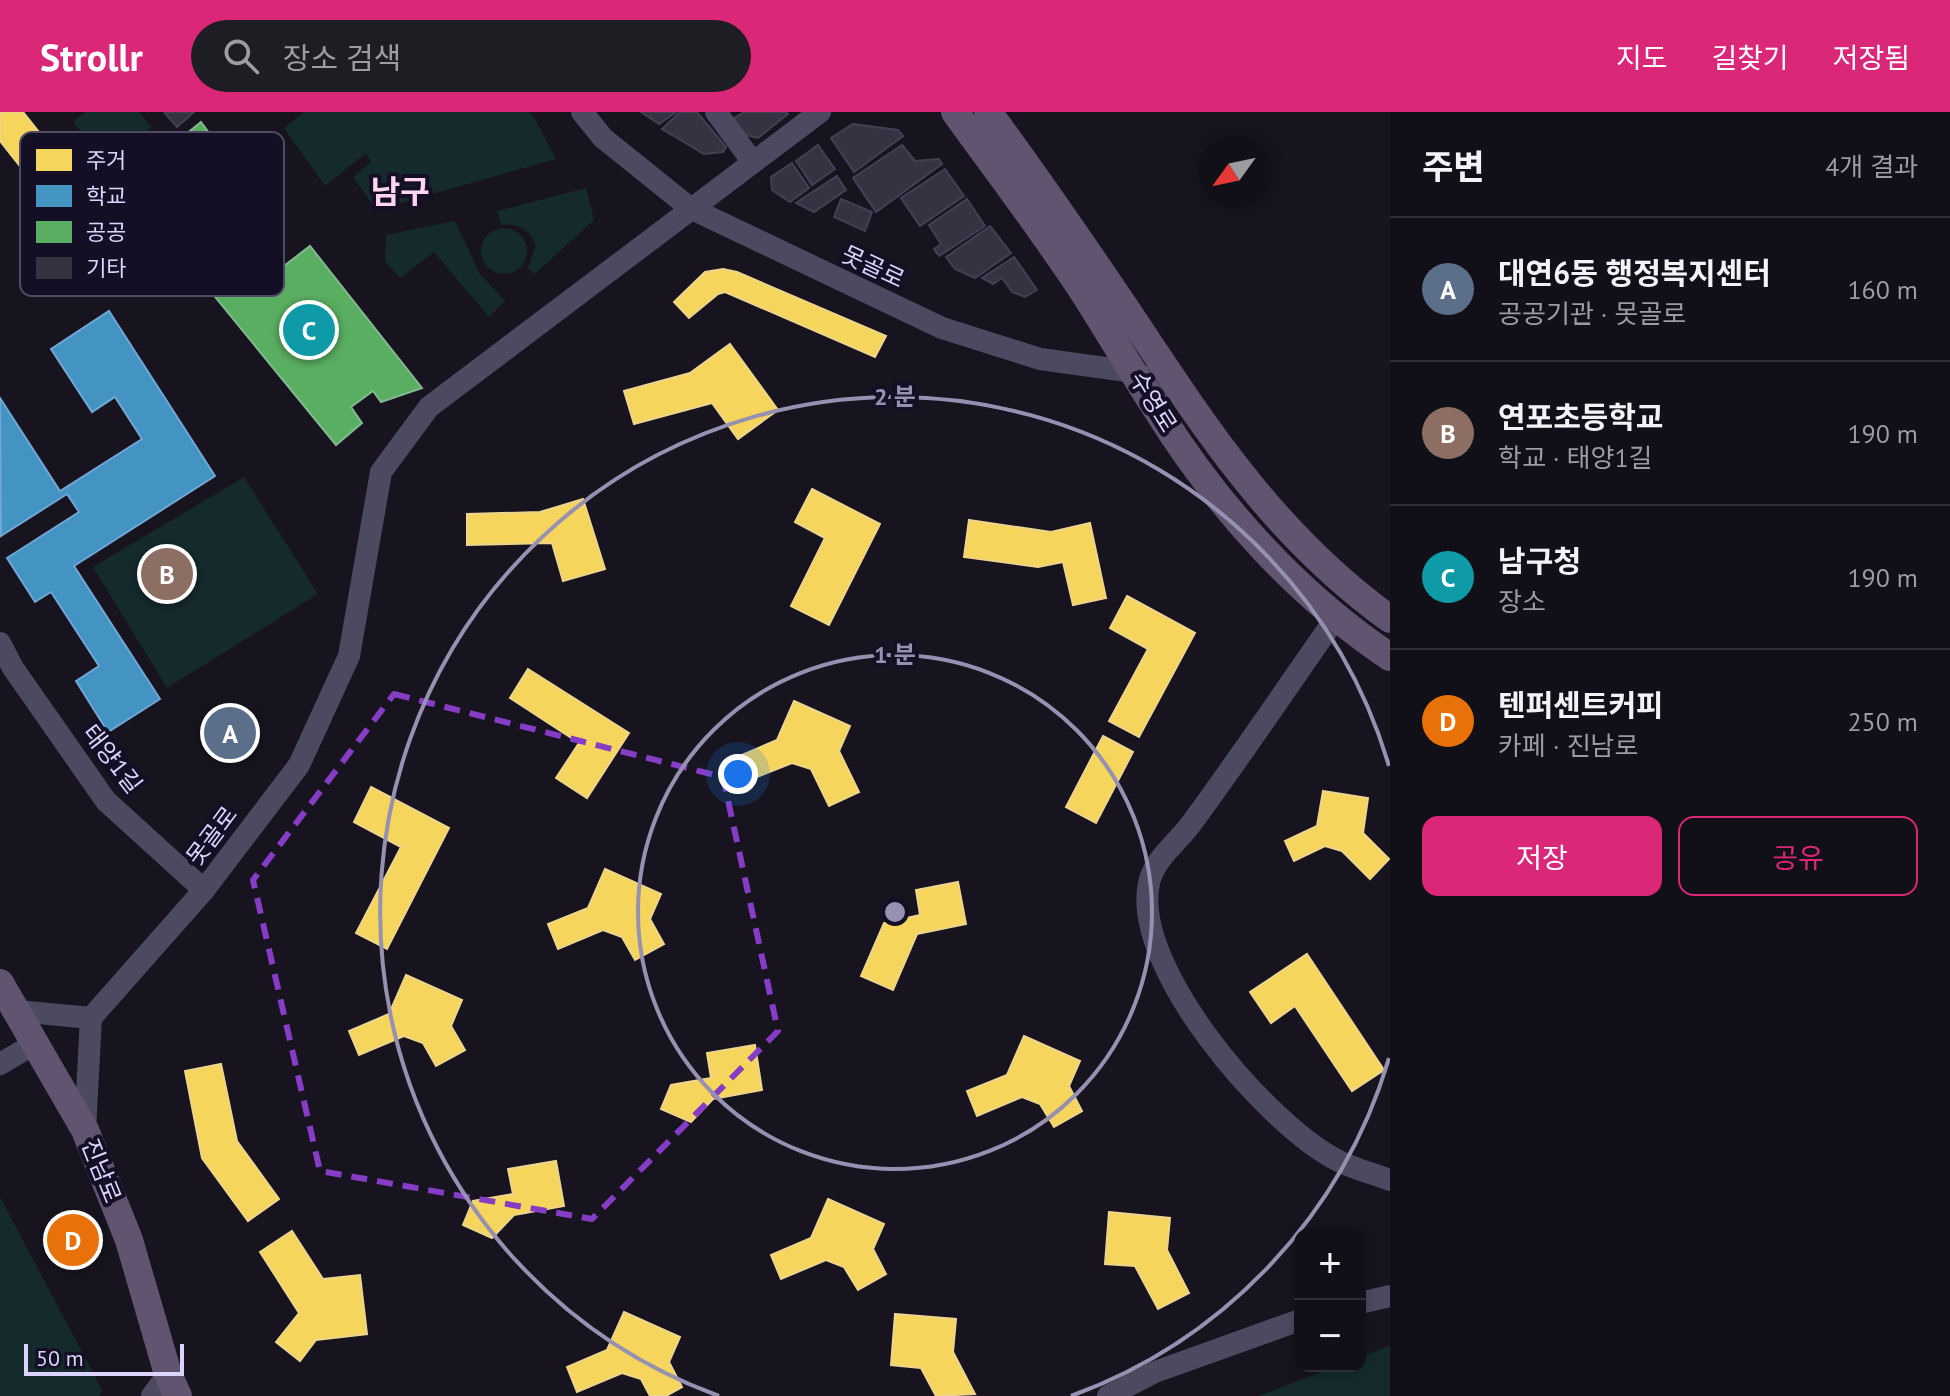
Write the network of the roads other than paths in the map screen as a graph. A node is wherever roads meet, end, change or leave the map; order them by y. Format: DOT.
graph roads {
  1 [pos="582,112"];
  2 [pos="716,112"];
  3 [pos="820,112"];
  4 [pos="955,112"];
  5 [pos="988,112"];
  6 [pos="752,161"];
  7 [pos="690,208"];
  8 [pos="1134,372"];
  9 [pos="1179,392"];
  10 [pos="1337,616"];
  11 [pos="1390,619"];
  12 [pos="0,643"];
  13 [pos="1390,657"];
  14 [pos="204,890"];
  15 [pos="0,983"];
  16 [pos="17,1011"];
  17 [pos="91,1018"];
  18 [pos="36,1043"];
  19 [pos="0,1064"];
  20 [pos="85,1130"];
  21 [pos="1390,1180"];
  22 [pos="1390,1296"];
  23 [pos="1366,1302"];
  24 [pos="1294,1322"];
  25 [pos="166,1389"];
  26 [pos="1108,1396"];
  1 -- 7 [label="street, 못골로"];
  2 -- 6 [label="street"];
  3 -- 6 [label="street, 못골로"];
  4 -- 8 [label="main road, 수영로"];
  5 -- 9 [label="main road, 수영로"];
  6 -- 7 [label="street, 못골로"];
  7 -- 8 [label="street, 못골로"];
  7 -- 14 [label="street, 못골로"];
  8 -- 9 [label="street, 못골로"];
  8 -- 10 [label="main road, 수영로"];
  9 -- 11 [label="main road, 수영로"];
  10 -- 13 [label="main road, 수영로"];
  10 -- 21 [label="street"];
  12 -- 14 [label="street, 태양1길"];
  14 -- 17 [label="street, 못골로"];
  15 -- 16 [label="main road, 진남로"];
  16 -- 17 [label="street"];
  16 -- 18 [label="main road, 진남로"];
  17 -- 20 [label="street"];
  18 -- 19 [label="street"];
  18 -- 20 [label="main road, 진남로"];
  20 -- 25 [label="main road, 진남로"];
  22 -- 23 [label="street"];
  24 -- 26 [label="street"];
}
